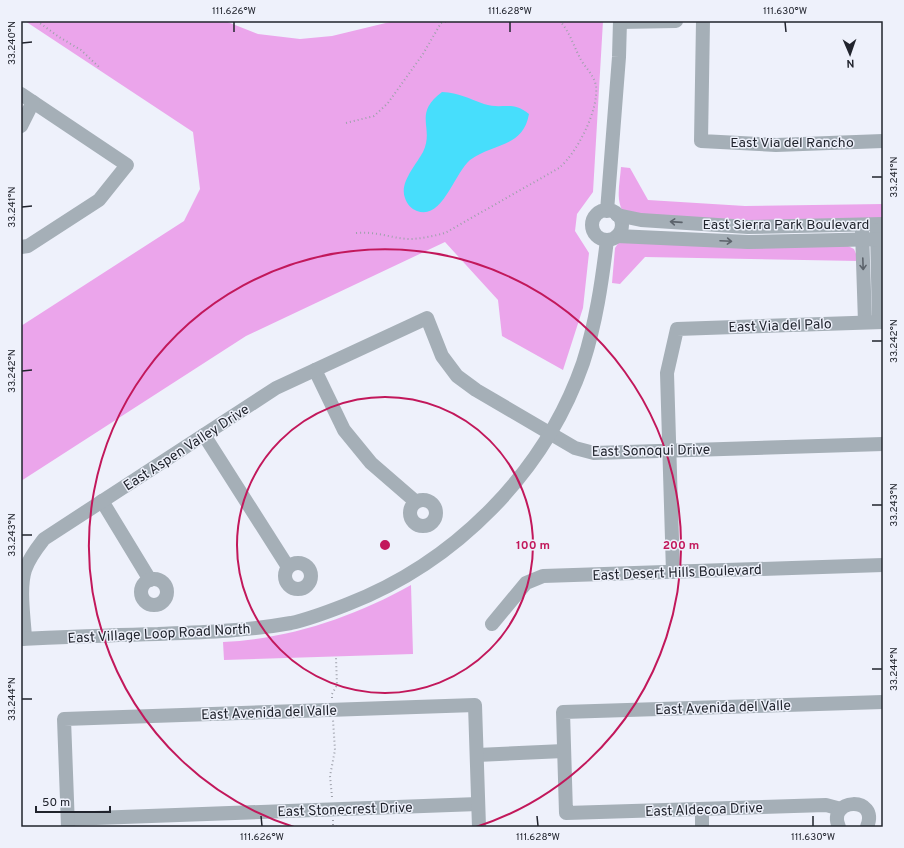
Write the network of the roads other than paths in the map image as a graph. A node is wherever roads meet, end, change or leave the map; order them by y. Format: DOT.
graph roads {
  1 [pos="676,21"];
  2 [pos="703,21"];
  3 [pos="620,22"];
  4 [pos="27,98"];
  5 [pos="21,126"];
  6 [pos="883,141"];
  7 [pos="612,213"];
  8 [pos="880,224"];
  9 [pos="862,225"];
  10 [pos="612,238"];
  11 [pos="862,239"];
  12 [pos="880,239"];
  13 [pos="21,247"];
  14 [pos="427,318"];
  15 [pos="865,322"];
  16 [pos="881,322"];
  17 [pos="315,370"];
  18 [pos="550,434"];
  19 [pos="204,435"];
  20 [pos="883,444"];
  21 [pos="670,450"];
  22 [pos="102,501"];
  23 [pos="416,502"];
  24 [pos="883,565"];
  25 [pos="288,567"];
  26 [pos="674,572"];
  27 [pos="150,580"];
  28 [pos="492,624"];
  29 [pos="23,638"];
  30 [pos="883,702"];
  31 [pos="564,751"];
  32 [pos="477,755"];
  33 [pos="478,804"];
  34 [pos="702,809"];
  35 [pos="841,809"];
  36 [pos="68,823"];
  37 [pos="479,827"];
  38 [pos="702,827"];
  39 [pos="839,827"];
  40 [pos="867,827"];
  1 -- 3 [label="street"];
  2 -- 6 [label="street, East Via del Rancho"];
  3 -- 7 [label="street"];
  4 -- 5 [label="street"];
  4 -- 13 [label="street"];
  9 -- 7 [label="street, East Sierra Park Boulevard, one-way"];
  7 -- 10 [label="street"];
  7 -- 10 [label="street"];
  8 -- 9 [label="street, East Sierra Park Boulevard"];
  8 -- 12 [label="street"];
  9 -- 11 [label="street"];
  10 -- 11 [label="street, East Sierra Park Boulevard, one-way"];
  10 -- 18 [label="street, East Village Loop Road North"];
  11 -- 12 [label="street, East Sierra Park Boulevard"];
  11 -- 15 [label="street, one-way"];
  12 -- 16 [label="street"];
  14 -- 17 [label="street, East Aspen Valley Drive"];
  14 -- 18 [label="street, East Sonoqui Drive"];
  15 -- 16 [label="street, East Via del Palo"];
  15 -- 21 [label="street, East Via del Palo"];
  17 -- 19 [label="street, East Aspen Valley Drive"];
  17 -- 23 [label="street"];
  18 -- 21 [label="street, East Sonoqui Drive"];
  18 -- 29 [label="street, East Village Loop Road North"];
  19 -- 22 [label="street, East Aspen Valley Drive"];
  19 -- 25 [label="street"];
  20 -- 21 [label="street, East Sonoqui Drive"];
  21 -- 26 [label="street"];
  22 -- 27 [label="street"];
  22 -- 29 [label="street, East Aspen Valley Drive"];
  24 -- 26 [label="street, East Desert Hills Boulevard"];
  26 -- 28 [label="street, East Desert Hills Boulevard"];
  30 -- 31 [label="street, East Avenida del Valle"];
  31 -- 32 [label="street"];
  31 -- 34 [label="street, East Aldecoa Drive"];
  32 -- 33 [label="street"];
  32 -- 36 [label="street, East Avenida del Valle"];
  33 -- 36 [label="street, East Stonecrest Drive"];
  33 -- 37 [label="street"];
  34 -- 35 [label="street, East Aldecoa Drive"];
  34 -- 38 [label="street"];
  35 -- 39 [label="street"];
  35 -- 40 [label="street, East Aldecoa Drive"];
}
